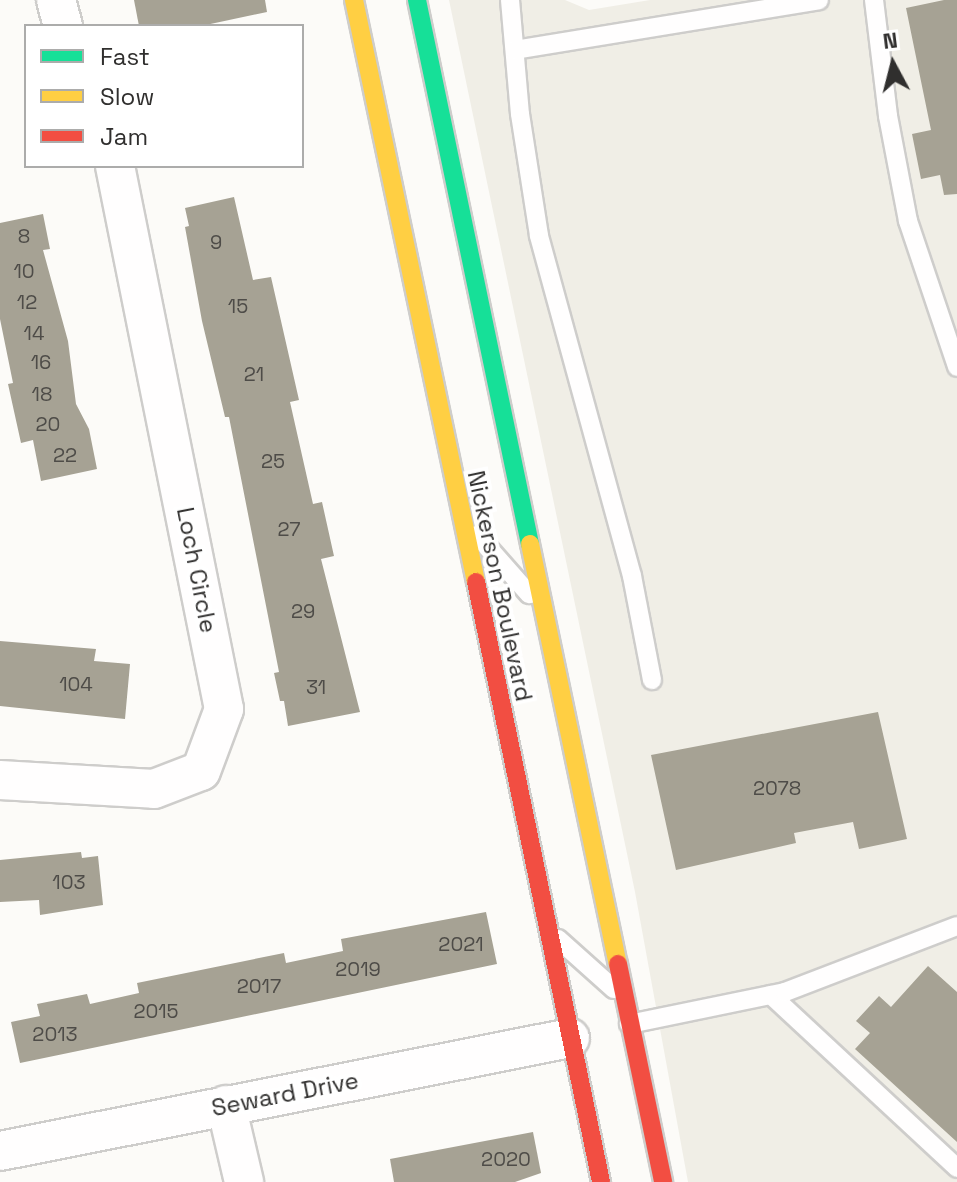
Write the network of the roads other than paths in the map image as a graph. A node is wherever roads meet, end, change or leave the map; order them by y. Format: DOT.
graph roads {
  1 [pos="56,0"];
  2 [pos="354,0"];
  3 [pos="417,0"];
  4 [pos="510,0"];
  5 [pos="819,0"];
  6 [pos="874,0"];
  7 [pos="62,24"];
  8 [pos="515,50"];
  9 [pos="115,168"];
  10 [pos="957,367"];
  11 [pos="462,518"];
  12 [pos="543,609"];
  13 [pos="652,680"];
  14 [pos="0,780"];
  15 [pos="957,926"];
  16 [pos="547,930"];
  17 [pos="771,995"];
  18 [pos="623,996"];
  19 [pos="629,1024"];
  20 [pos="570,1038"];
  21 [pos="226,1105"];
  22 [pos="0,1151"];
  23 [pos="957,1168"];
  24 [pos="244,1182"];
  25 [pos="601,1182"];
  26 [pos="663,1182"];
  1 -- 7 [label="street"];
  2 -- 11 [label="street, Nickerson Boulevard"];
  3 -- 12 [label="street, Nickerson Boulevard"];
  4 -- 8 [label="lane"];
  5 -- 8 [label="lane"];
  6 -- 10 [label="lane"];
  8 -- 13 [label="lane"];
  9 -- 14 [label="street, Loch Circle"];
  11 -- 12 [label="lane"];
  11 -- 16 [label="street, Nickerson Boulevard"];
  12 -- 18 [label="street, Nickerson Boulevard"];
  15 -- 17 [label="lane"];
  16 -- 18 [label="lane"];
  16 -- 20 [label="street, Nickerson Boulevard"];
  17 -- 19 [label="lane"];
  17 -- 23 [label="lane"];
  18 -- 19 [label="street, Nickerson Boulevard"];
  19 -- 26 [label="street, Nickerson Boulevard"];
  20 -- 21 [label="street, Seward Drive"];
  20 -- 25 [label="street, Nickerson Boulevard"];
  21 -- 22 [label="street, Seward Drive"];
  21 -- 24 [label="street"];
}
